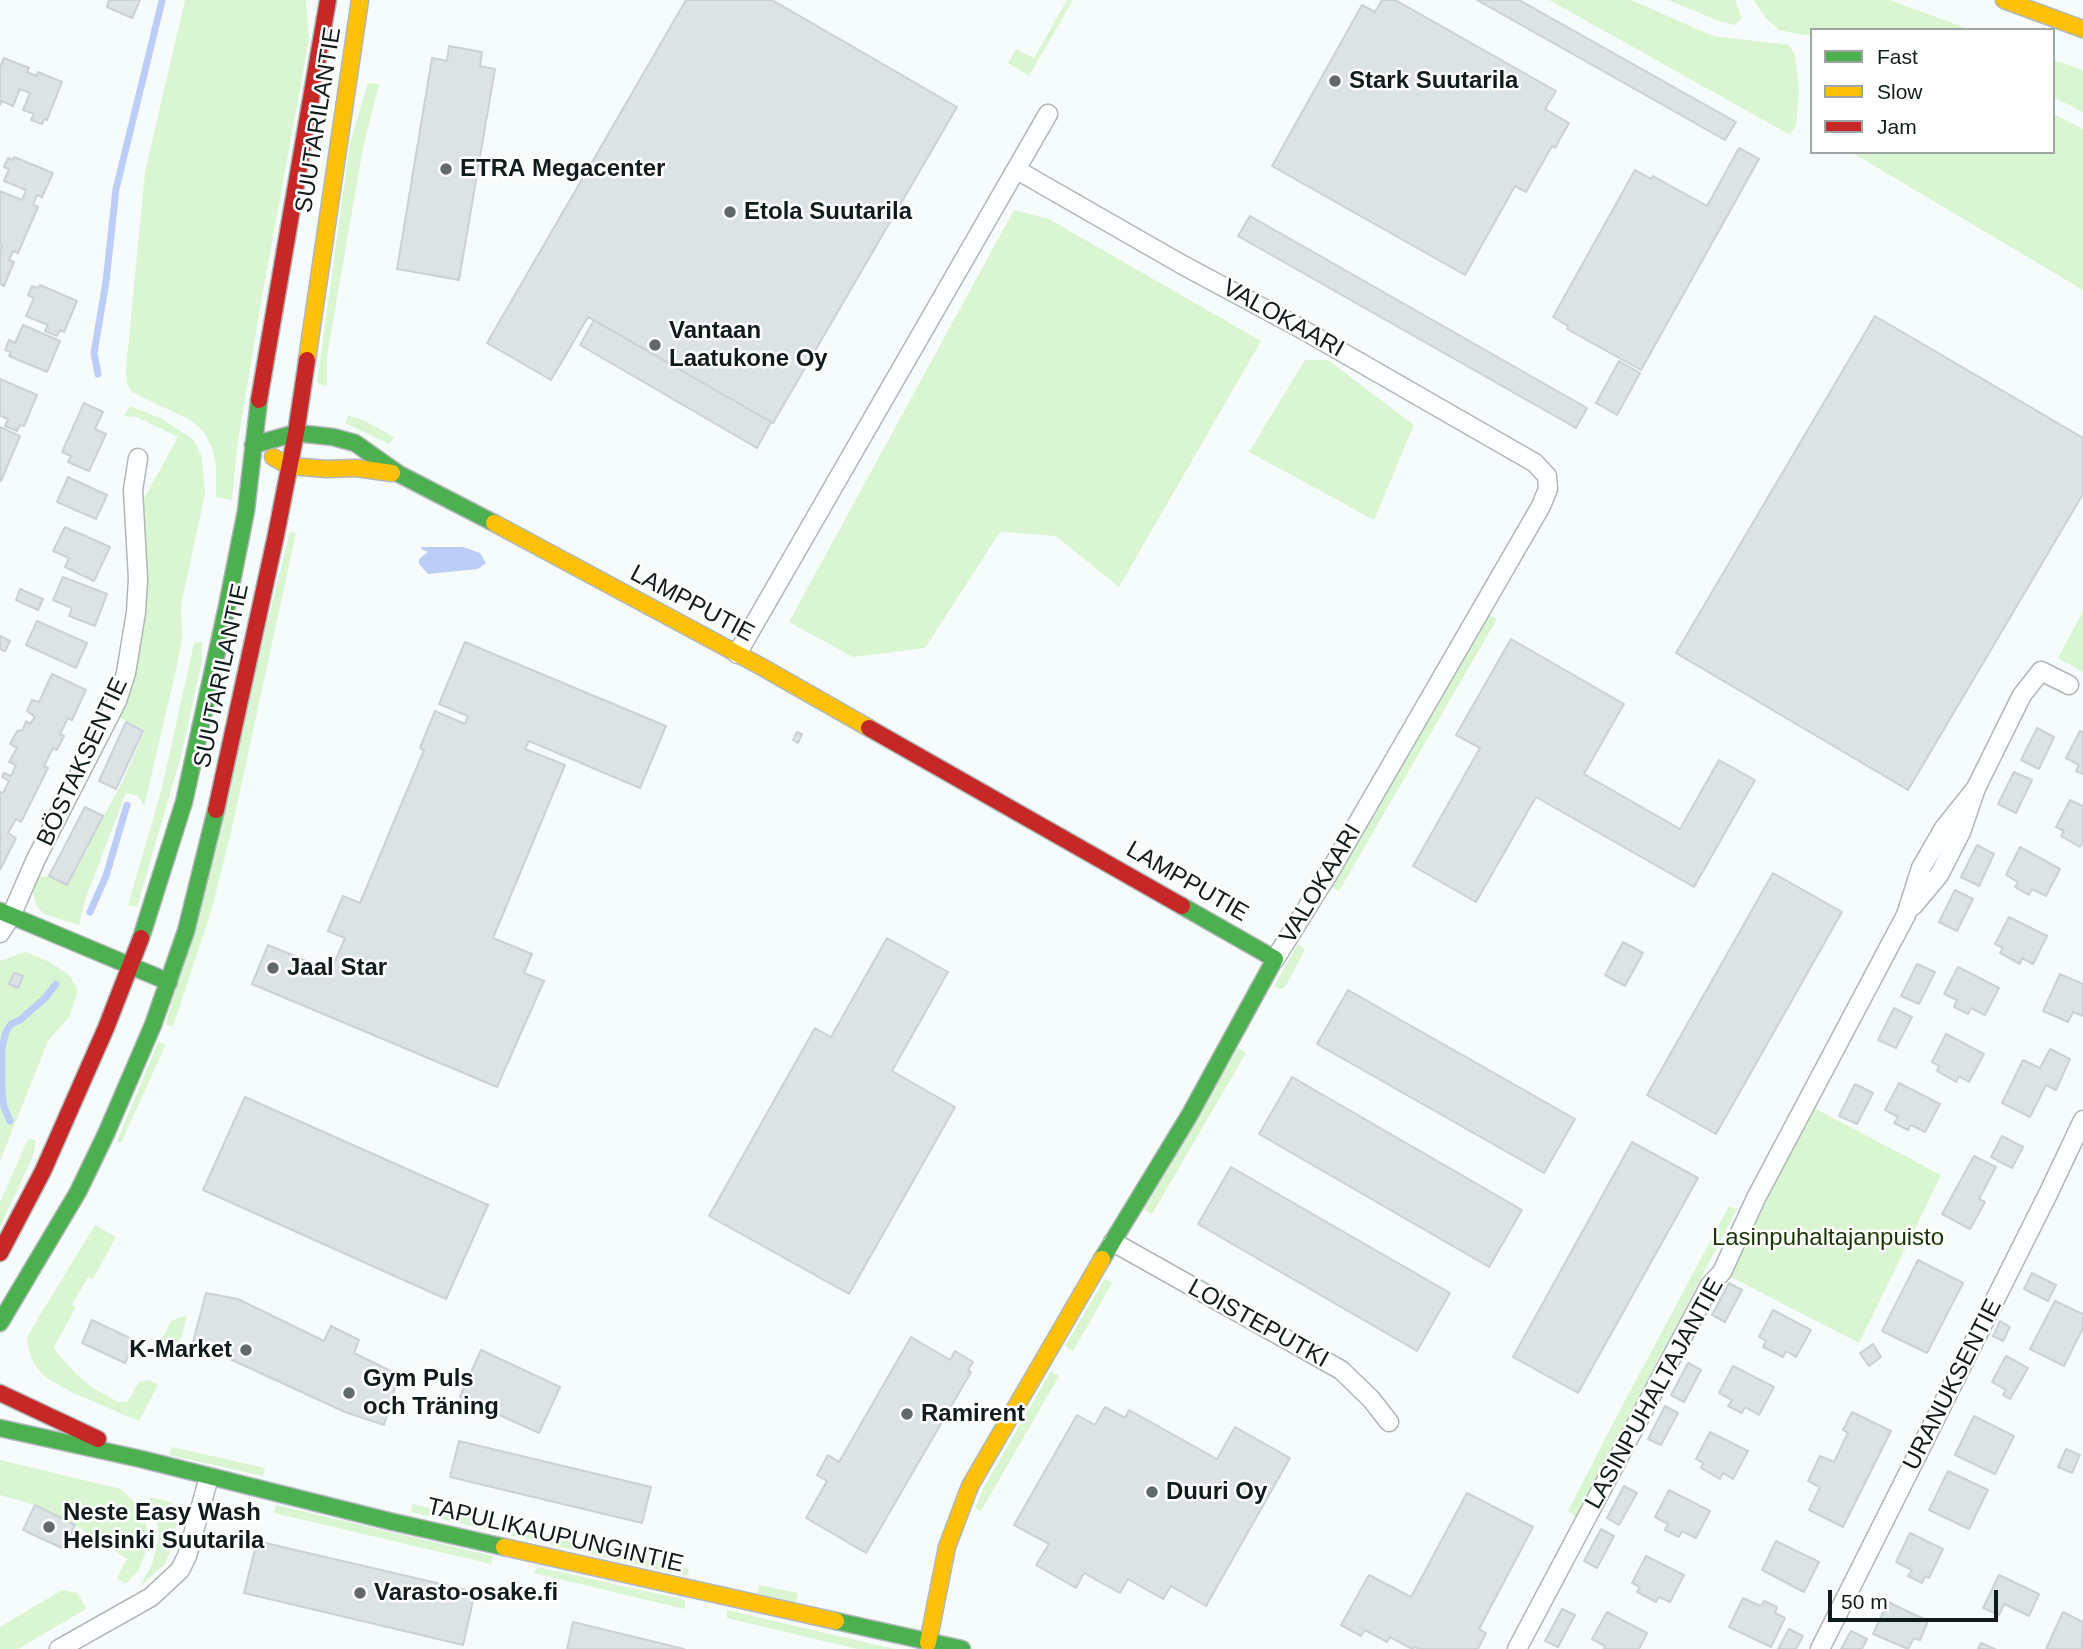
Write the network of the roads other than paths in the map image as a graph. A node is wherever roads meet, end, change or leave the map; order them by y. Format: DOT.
graph roads {
  1 [pos="328,0"];
  2 [pos="360,0"];
  3 [pos="2004,0"];
  4 [pos="2083,29"];
  5 [pos="1048,114"];
  6 [pos="1017,170"];
  7 [pos="296,433"];
  8 [pos="253,445"];
  9 [pos="138,458"];
  10 [pos="289,466"];
  11 [pos="399,474"];
  12 [pos="737,654"];
  13 [pos="2069,685"];
  14 [pos="5,914"];
  15 [pos="0,933"];
  16 [pos="1275,959"];
  17 [pos="130,967"];
  18 [pos="169,982"];
  19 [pos="2083,1120"];
  20 [pos="1114,1242"];
  21 [pos="0,1253"];
  22 [pos="0,1323"];
  23 [pos="0,1393"];
  24 [pos="1389,1422"];
  25 [pos="0,1428"];
  26 [pos="141,1459"];
  27 [pos="209,1477"];
  28 [pos="928,1643"];
  29 [pos="60,1649"];
  30 [pos="962,1649"];
  31 [pos="1517,1649"];
  32 [pos="1820,1649"];
  1 -- 8 [label="main road, SUUTARILANTIE"];
  2 -- 7 [label="main road, SUUTARILANTIE"];
  3 -- 4 [label="main road"];
  5 -- 6 [label="street"];
  6 -- 12 [label="street"];
  6 -- 16 [label="street, VALOKAARI"];
  7 -- 8 [label="main road, LAMPPUTIE"];
  7 -- 10 [label="main road, SUUTARILANTIE"];
  7 -- 11 [label="main road, LAMPPUTIE"];
  8 -- 10 [label="main road, LAMPPUTIE"];
  8 -- 17 [label="main road, SUUTARILANTIE"];
  9 -- 14 [label="street, BÖSTAKSENTIE"];
  10 -- 11 [label="main road, LAMPPUTIE"];
  10 -- 18 [label="main road, SUUTARILANTIE"];
  11 -- 12 [label="main road, LAMPPUTIE"];
  12 -- 16 [label="main road, LAMPPUTIE"];
  13 -- 31 [label="street, LASINPUHALTAJANTIE"];
  14 -- 15 [label="street, BÖSTAKSENTIE"];
  14 -- 17 [label="main road"];
  16 -- 20 [label="main road"];
  17 -- 18 [label="main road"];
  17 -- 21 [label="main road, SUUTARILANTIE"];
  18 -- 22 [label="main road, SUUTARILANTIE"];
  19 -- 32 [label="street, URANUKSENTIE"];
  20 -- 24 [label="street, LOISTEPUTKI"];
  20 -- 28 [label="main road"];
  23 -- 26 [label="main road, TAPULIKAUPUNGINTIE"];
  25 -- 26 [label="main road, TAPULIKAUPUNGINTIE"];
  26 -- 27 [label="main road, TAPULIKAUPUNGINTIE"];
  27 -- 28 [label="main road, TAPULIKAUPUNGINTIE"];
  27 -- 29 [label="street"];
  28 -- 30 [label="main road, TAPULIKAUPUNGINTIE"];
}
